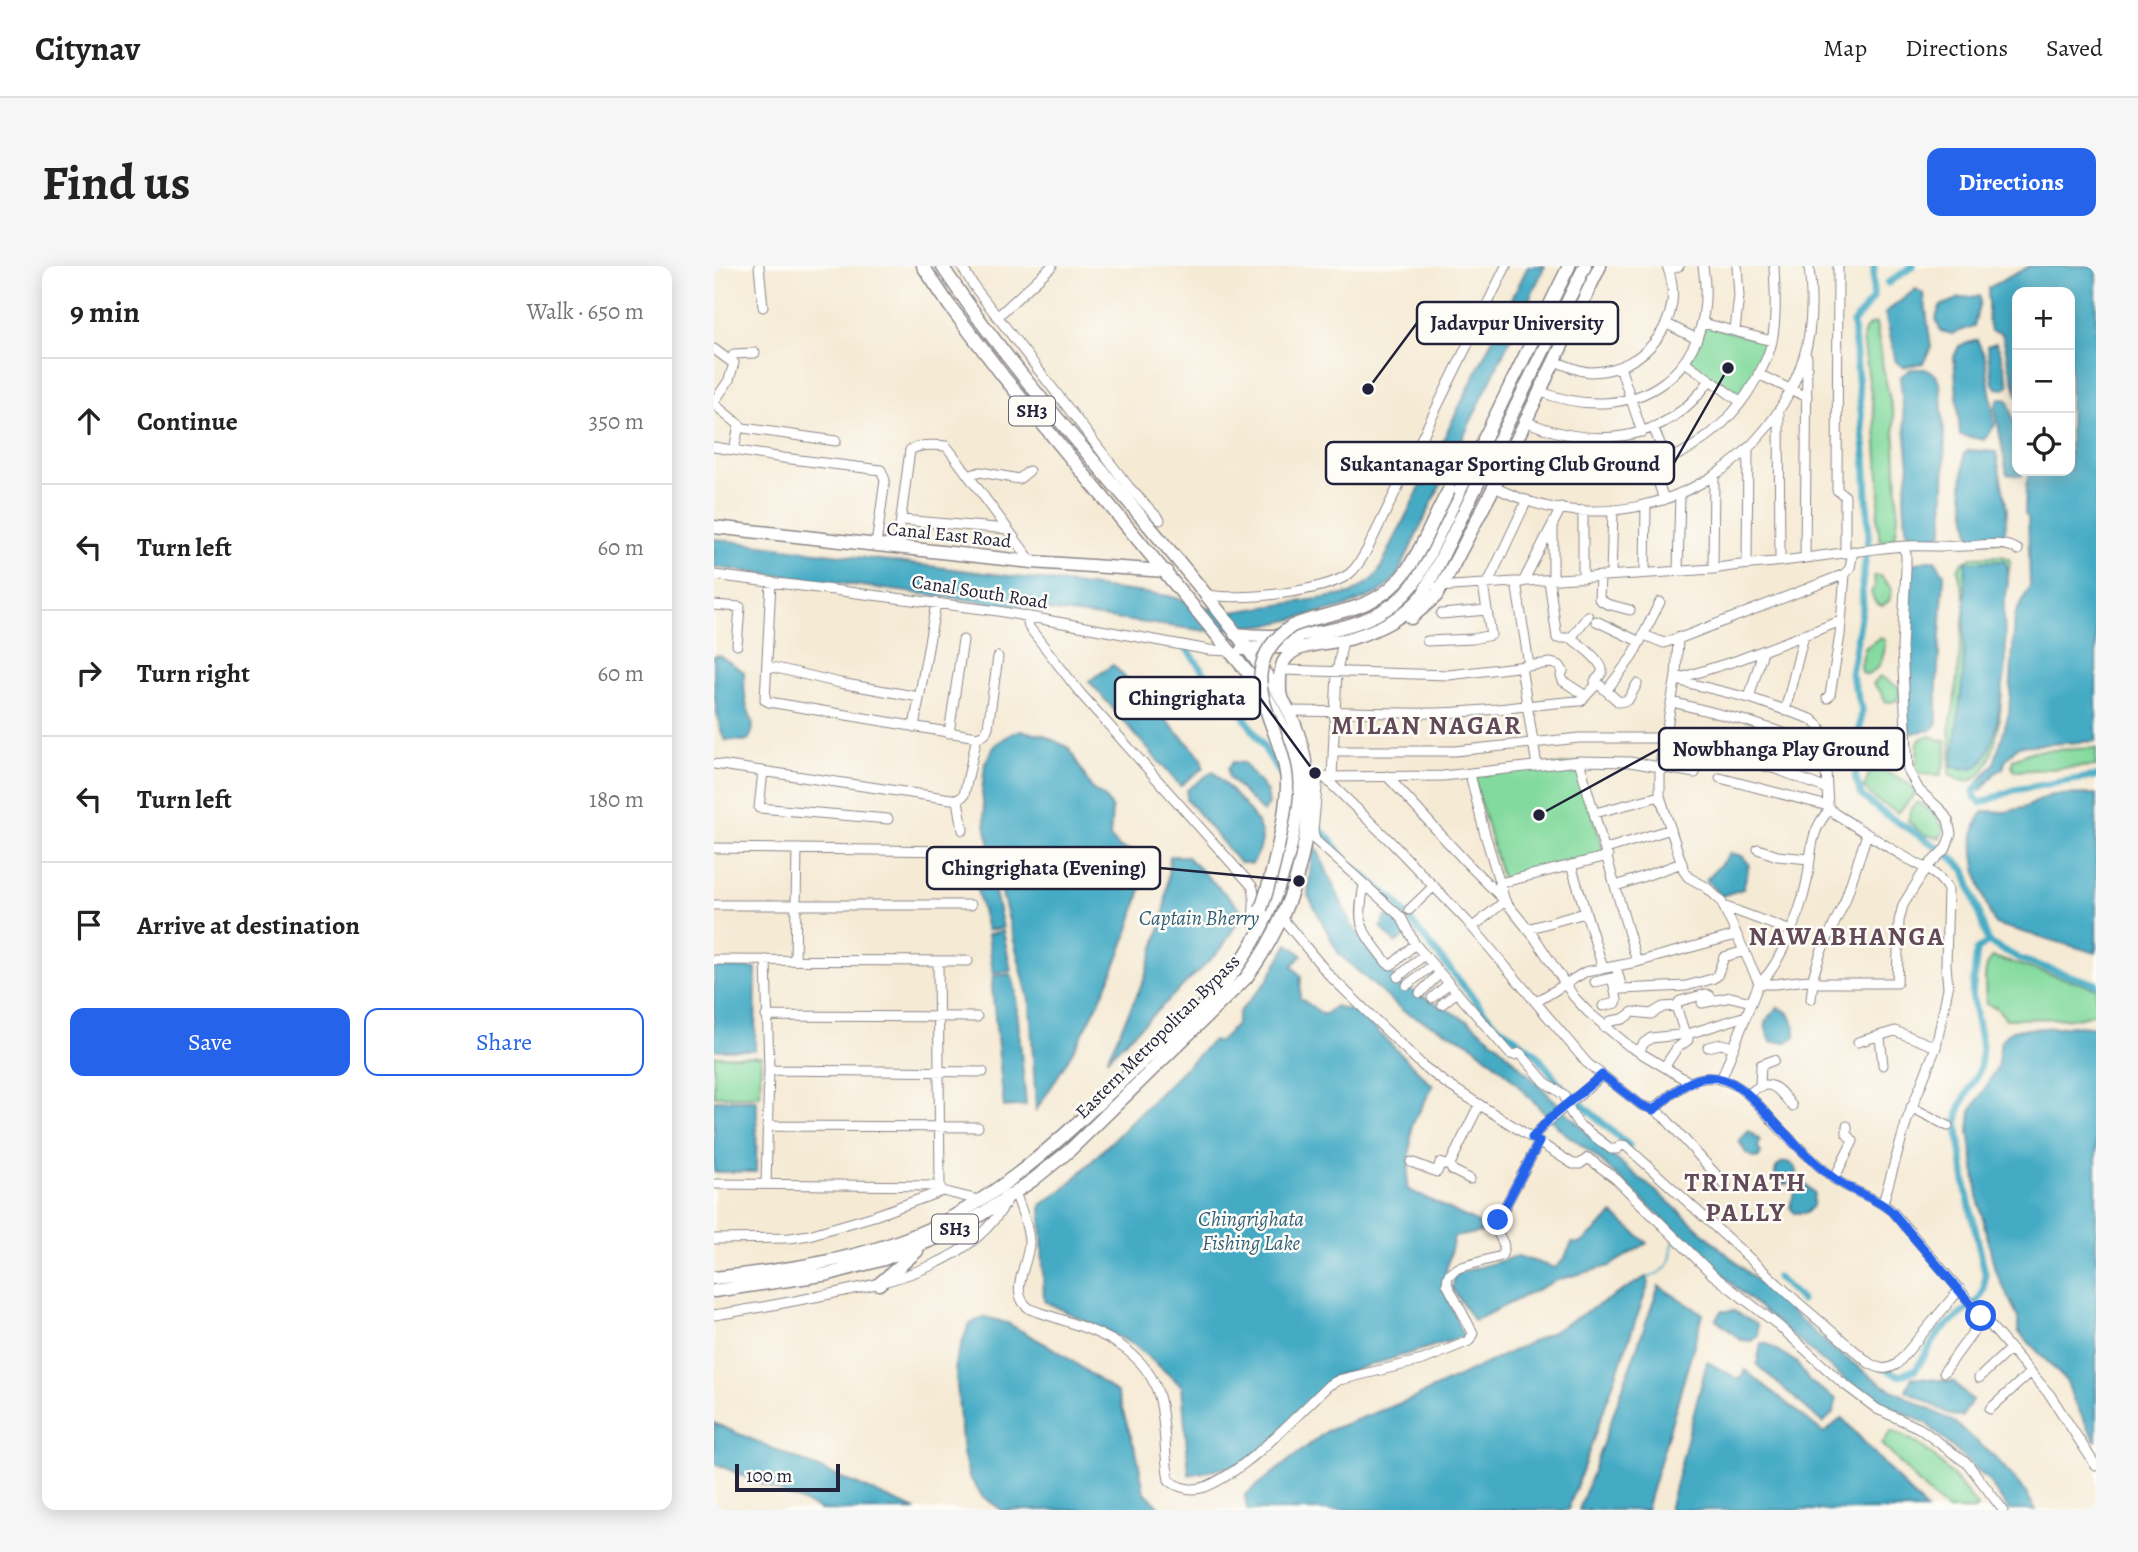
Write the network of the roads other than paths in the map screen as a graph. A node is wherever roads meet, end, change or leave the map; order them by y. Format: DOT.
graph roads {
  1 [pos="760,266"];
  2 [pos="923,266"];
  3 [pos="942,266"];
  4 [pos="961,266"];
  5 [pos="1052,266"];
  6 [pos="1506,266"];
  7 [pos="1569,266"];
  8 [pos="1585,266"];
  9 [pos="1679,266"];
  10 [pos="1703,266"];
  11 [pos="1737,266"];
  12 [pos="1773,266"];
  13 [pos="1809,266"];
  14 [pos="1838,266"];
  15 [pos="1599,267"];
  16 [pos="1668,268"];
  17 [pos="763,307"];
  18 [pos="998,316"];
  19 [pos="1703,323"];
  20 [pos="1667,324"];
  21 [pos="1735,330"];
  22 [pos="1697,339"];
  23 [pos="1808,339"];
  24 [pos="1772,341"];
  25 [pos="714,349"];
  26 [pos="755,353"];
  27 [pos="1555,361"];
  28 [pos="1685,362"];
  29 [pos="734,363"];
  30 [pos="1620,367"];
  31 [pos="1758,374"];
  32 [pos="1710,380"];
  33 [pos="1790,390"];
  34 [pos="1539,391"];
  35 [pos="1807,397"];
  36 [pos="1631,399"];
  37 [pos="1741,402"];
  38 [pos="714,403"];
  39 [pos="1779,411"];
  40 [pos="1076,418"];
  41 [pos="1525,422"];
  42 [pos="738,425"];
  43 [pos="1653,427"];
  44 [pos="1488,432"];
  45 [pos="1642,432"];
  46 [pos="836,442"];
  47 [pos="714,447"];
  48 [pos="1748,449"];
  49 [pos="734,450"];
  50 [pos="1510,453"];
  51 [pos="1490,460"];
  52 [pos="1667,460"];
  53 [pos="1653,465"];
  54 [pos="1504,466"];
  55 [pos="1029,471"];
  56 [pos="968,476"];
  57 [pos="1714,477"];
  58 [pos="1494,487"];
  59 [pos="1117,490"];
  60 [pos="1680,493"];
  61 [pos="1527,500"];
  62 [pos="1664,500"];
  63 [pos="1646,504"];
  64 [pos="1561,508"];
  65 [pos="1583,510"];
  66 [pos="1612,510"];
  67 [pos="901,520"];
  68 [pos="1160,520"];
  69 [pos="1553,524"];
  70 [pos="714,527"];
  71 [pos="1008,529"];
  72 [pos="876,545"];
  73 [pos="1902,546"];
  74 [pos="897,548"];
  75 [pos="2018,550"];
  76 [pos="1849,552"];
  77 [pos="1805,558"];
  78 [pos="1780,561"];
  79 [pos="1032,562"];
  80 [pos="1747,562"];
  81 [pos="1178,563"];
  82 [pos="1713,569"];
  83 [pos="1678,571"];
  84 [pos="1164,572"];
  85 [pos="1645,572"];
  86 [pos="1845,574"];
  87 [pos="714,575"];
  88 [pos="1611,575"];
  89 [pos="1600,576"];
  90 [pos="1583,578"];
  91 [pos="1551,580"];
  92 [pos="771,582"];
  93 [pos="1520,582"];
  94 [pos="1415,583"];
  95 [pos="1485,585"];
  96 [pos="1434,587"];
  97 [pos="1207,598"];
  98 [pos="1660,602"];
  99 [pos="936,603"];
  100 [pos="714,605"];
  101 [pos="1487,610"];
  102 [pos="1630,610"];
  103 [pos="1441,614"];
  104 [pos="1027,617"];
  105 [pos="1841,621"];
  106 [pos="1232,631"];
  107 [pos="1804,635"];
  108 [pos="1680,637"];
  109 [pos="1571,638"];
  110 [pos="1642,638"];
  111 [pos="963,640"];
  112 [pos="1342,640"];
  113 [pos="1427,641"];
  114 [pos="1223,642"];
  115 [pos="1318,643"];
  116 [pos="737,645"];
  117 [pos="1247,648"];
  118 [pos="1763,650"];
  119 [pos="998,657"];
  120 [pos="768,666"];
  121 [pos="1525,666"];
  122 [pos="1281,670"];
  123 [pos="1337,672"];
  124 [pos="1676,680"];
  125 [pos="1637,684"];
  126 [pos="1602,687"];
  127 [pos="1280,695"];
  128 [pos="1586,696"];
  129 [pos="919,697"];
  130 [pos="1749,698"];
  131 [pos="1827,698"];
  132 [pos="1672,702"];
  133 [pos="1527,704"];
  134 [pos="1785,710"];
  135 [pos="1290,711"];
  136 [pos="1334,711"];
  137 [pos="914,727"];
  138 [pos="949,733"];
  139 [pos="977,737"];
  140 [pos="1664,738"];
  141 [pos="1533,743"];
  142 [pos="1826,747"];
  143 [pos="1333,751"];
  144 [pos="1579,761"];
  145 [pos="714,764"];
  146 [pos="1537,766"];
  147 [pos="1660,766"];
  148 [pos="763,771"];
  149 [pos="1695,773"];
  150 [pos="1470,774"];
  151 [pos="1387,776"];
  152 [pos="1320,777"];
  153 [pos="1720,778"];
  154 [pos="1827,789"];
  155 [pos="1660,796"];
  156 [pos="958,800"];
  157 [pos="1312,800"];
  158 [pos="1829,807"];
  159 [pos="1595,813"];
  160 [pos="888,819"];
  161 [pos="1671,829"];
  162 [pos="963,830"];
  163 [pos="1867,834"];
  164 [pos="714,848"];
  165 [pos="797,849"];
  166 [pos="1758,849"];
  167 [pos="956,851"];
  168 [pos="1606,853"];
  169 [pos="1808,859"];
  170 [pos="1682,863"];
  171 [pos="1571,865"];
  172 [pos="1926,868"];
  173 [pos="1500,883"];
  174 [pos="1364,885"];
  175 [pos="1434,886"];
  176 [pos="1616,886"];
  177 [pos="1506,901"];
  178 [pos="714,905"];
  179 [pos="796,905"];
  180 [pos="971,905"];
  181 [pos="1723,906"];
  182 [pos="1409,910"];
  183 [pos="1264,911"];
  184 [pos="1585,913"];
  185 [pos="1283,916"];
  186 [pos="1254,924"];
  187 [pos="1473,927"];
  188 [pos="1527,929"];
  189 [pos="1791,931"];
  190 [pos="1736,935"];
  191 [pos="1415,944"];
  192 [pos="1745,951"];
  193 [pos="1424,955"];
  194 [pos="714,960"];
  195 [pos="766,960"];
  196 [pos="795,960"];
  197 [pos="939,961"];
  198 [pos="968,961"];
  199 [pos="1637,962"];
  200 [pos="1433,965"];
  201 [pos="1610,967"];
  202 [pos="1440,973"];
  203 [pos="1398,977"];
  204 [pos="1612,978"];
  205 [pos="1565,982"];
  206 [pos="1595,982"];
  207 [pos="1815,982"];
  208 [pos="1449,983"];
  209 [pos="1759,983"];
  210 [pos="1407,985"];
  211 [pos="1222,986"];
  212 [pos="1457,992"];
  213 [pos="1420,993"];
  214 [pos="1433,998"];
  215 [pos="1811,999"];
  216 [pos="1536,1002"];
  217 [pos="1751,1002"];
  218 [pos="1442,1004"];
  219 [pos="1603,1006"];
  220 [pos="1676,1006"];
  221 [pos="766,1016"];
  222 [pos="1746,1016"];
  223 [pos="939,1017"];
  224 [pos="977,1017"];
  225 [pos="1604,1027"];
  226 [pos="1686,1034"];
  227 [pos="1880,1037"];
  228 [pos="1858,1042"];
  229 [pos="1734,1046"];
  230 [pos="1708,1047"];
  231 [pos="1936,1047"];
  232 [pos="1639,1051"];
  233 [pos="1774,1060"];
  234 [pos="1883,1065"];
  235 [pos="1665,1066"];
  236 [pos="769,1070"];
  237 [pos="939,1070"];
  238 [pos="983,1072"];
  239 [pos="1602,1075"];
  240 [pos="1721,1080"];
  241 [pos="1691,1083"];
  242 [pos="1760,1085"];
  243 [pos="1749,1094"];
  244 [pos="1569,1103"];
  245 [pos="1479,1105"];
  246 [pos="1792,1106"];
  247 [pos="1912,1107"];
  248 [pos="1654,1110"];
  249 [pos="767,1126"];
  250 [pos="1847,1126"];
  251 [pos="1948,1126"];
  252 [pos="939,1127"];
  253 [pos="978,1128"];
  254 [pos="1536,1140"];
  255 [pos="1411,1162"];
  256 [pos="1450,1166"];
  257 [pos="1470,1179"];
  258 [pos="1834,1179"];
  259 [pos="714,1184"];
  260 [pos="766,1184"];
  261 [pos="1726,1186"];
  262 [pos="941,1188"];
  263 [pos="1012,1193"];
  264 [pos="979,1200"];
  265 [pos="1883,1203"];
  266 [pos="714,1239"];
  267 [pos="925,1244"];
  268 [pos="714,1278"];
  269 [pos="879,1284"];
  270 [pos="1960,1289"];
  271 [pos="714,1291"];
  272 [pos="714,1315"];
  273 [pos="1982,1317"];
  274 [pos="2010,1349"];
  275 [pos="1944,1372"];
  276 [pos="2031,1372"];
  277 [pos="1979,1378"];
  278 [pos="1990,1409"];
  279 [pos="2096,1466"];
  280 [pos="2003,1510"];
  1 -- 17 [label="street"];
  2 -- 84 [label="main road, Eastern Metropolitan Bypass / SH3"];
  3 -- 59 [label="main road, Eastern Metropolitan Bypass / SH3"];
  4 -- 18 [label="street"];
  5 -- 18 [label="street"];
  6 -- 97 [label="street"];
  7 -- 44 [label="main road"];
  8 -- 51 [label="main road"];
  9 -- 16 [label="street"];
  10 -- 19 [label="street"];
  11 -- 21 [label="street"];
  12 -- 24 [label="street"];
  13 -- 23 [label="street"];
  14 -- 76 [label="street"];
  15 -- 27 [label="main road"];
  16 -- 20 [label="street"];
  18 -- 40 [label="street"];
  19 -- 21 [label="street"];
  19 -- 22 [label="street"];
  20 -- 22 [label="street"];
  20 -- 30 [label="street"];
  21 -- 24 [label="street"];
  22 -- 28 [label="street"];
  23 -- 33 [label="street"];
  23 -- 35 [label="street"];
  24 -- 31 [label="street"];
  25 -- 26 [label="street"];
  27 -- 30 [label="street"];
  27 -- 34 [label="main road"];
  28 -- 32 [label="street"];
  28 -- 36 [label="street"];
  29 -- 38 [label="street"];
  30 -- 36 [label="street"];
  31 -- 33 [label="street"];
  31 -- 37 [label="street"];
  32 -- 37 [label="street"];
  32 -- 43 [label="street"];
  33 -- 35 [label="street"];
  33 -- 39 [label="street"];
  34 -- 36 [label="street"];
  34 -- 41 [label="main road"];
  35 -- 77 [label="street"];
  36 -- 45 [label="street"];
  37 -- 52 [label="street"];
  38 -- 42 [label="street"];
  39 -- 48 [label="street"];
  39 -- 78 [label="street"];
  40 -- 59 [label="street"];
  40 -- 68 [label="street"];
  41 -- 45 [label="street"];
  41 -- 50 [label="main road"];
  42 -- 46 [label="street"];
  42 -- 49 [label="street"];
  43 -- 45 [label="street"];
  43 -- 52 [label="street"];
  44 -- 94 [label="main road"];
  44 -- 183 [label="main road, bridge"];
  47 -- 49 [label="street"];
  48 -- 57 [label="street"];
  48 -- 80 [label="street"];
  49 -- 72 [label="street"];
  50 -- 53 [label="street"];
  50 -- 54 [label="main road"];
  51 -- 54 [label="street"];
  51 -- 96 [label="main road"];
  52 -- 53 [label="street"];
  53 -- 62 [label="street"];
  54 -- 58 [label="main road"];
  55 -- 56 [label="street"];
  56 -- 67 [label="street"];
  56 -- 71 [label="street"];
  57 -- 60 [label="street"];
  57 -- 82 [label="street"];
  58 -- 61 [label="street"];
  58 -- 96 [label="main road"];
  59 -- 81 [label="main road, Eastern Metropolitan Bypass / SH3"];
  60 -- 62 [label="street"];
  60 -- 83 [label="street"];
  61 -- 64 [label="street"];
  61 -- 95 [label="street"];
  62 -- 63 [label="street"];
  63 -- 66 [label="street"];
  63 -- 85 [label="street"];
  64 -- 65 [label="street"];
  64 -- 69 [label="street"];
  65 -- 66 [label="street"];
  65 -- 90 [label="street"];
  66 -- 88 [label="street"];
  67 -- 71 [label="street"];
  67 -- 74 [label="street"];
  69 -- 91 [label="street"];
  69 -- 93 [label="street"];
  70 -- 72 [label="main road, Canal East Road"];
  71 -- 79 [label="street"];
  72 -- 74 [label="main road, Canal East Road"];
  73 -- 75 [label="street"];
  73 -- 76 [label="street"];
  73 -- 172 [label="street"];
  74 -- 79 [label="main road, Canal East Road"];
  76 -- 77 [label="street"];
  76 -- 86 [label="street"];
  77 -- 78 [label="street"];
  78 -- 80 [label="street"];
  79 -- 84 [label="main road, Canal East Road"];
  80 -- 82 [label="street"];
  81 -- 84 [label="main road"];
  81 -- 97 [label="main road, Eastern Metropolitan Bypass / SH3"];
  82 -- 83 [label="street"];
  83 -- 85 [label="street"];
  84 -- 114 [label="main road, Eastern Metropolitan Bypass / SH3"];
  85 -- 88 [label="street"];
  86 -- 105 [label="street"];
  86 -- 108 [label="street"];
  87 -- 92 [label="street, Canal South Road"];
  88 -- 89 [label="street"];
  89 -- 90 [label="street"];
  89 -- 102 [label="street"];
  90 -- 91 [label="street"];
  91 -- 93 [label="street"];
  91 -- 109 [label="street"];
  92 -- 99 [label="street, Canal South Road"];
  92 -- 120 [label="street"];
  93 -- 95 [label="street"];
  93 -- 121 [label="street"];
  94 -- 96 [label="street"];
  94 -- 106 [label="main road"];
  95 -- 96 [label="street"];
  95 -- 101 [label="street"];
  96 -- 112 [label="main road"];
  97 -- 106 [label="main road, Eastern Metropolitan Bypass / SH3"];
  98 -- 110 [label="street"];
  99 -- 104 [label="street, Canal South Road"];
  99 -- 129 [label="street"];
  100 -- 116 [label="street"];
  101 -- 103 [label="street"];
  101 -- 113 [label="street"];
  104 -- 114 [label="street, Canal South Road"];
  104 -- 186 [label="street"];
  105 -- 107 [label="street"];
  105 -- 131 [label="street"];
  106 -- 114 [label="main road, Canal South Road"];
  106 -- 117 [label="main road, Eastern Metropolitan Bypass / SH3"];
  107 -- 118 [label="street"];
  107 -- 134 [label="street"];
  108 -- 110 [label="street"];
  108 -- 124 [label="street"];
  109 -- 110 [label="street"];
  109 -- 126 [label="street"];
  110 -- 126 [label="street"];
  111 -- 138 [label="street"];
  112 -- 115 [label="main road"];
  112 -- 123 [label="street"];
  114 -- 117 [label="main road"];
  114 -- 183 [label="main road, Eastern Metropolitan Bypass / SH3"];
  115 -- 117 [label="main road"];
  115 -- 122 [label="main road"];
  117 -- 127 [label="main road, Eastern Metropolitan Bypass / SH3"];
  118 -- 124 [label="street"];
  118 -- 130 [label="street"];
  119 -- 139 [label="street"];
  120 -- 129 [label="street"];
  120 -- 137 [label="street"];
  121 -- 123 [label="street"];
  121 -- 128 [label="street"];
  121 -- 133 [label="street"];
  122 -- 123 [label="street"];
  122 -- 127 [label="main road"];
  123 -- 136 [label="street"];
  124 -- 130 [label="street"];
  124 -- 132 [label="street"];
  125 -- 126 [label="street"];
  126 -- 128 [label="street"];
  127 -- 135 [label="main road, Eastern Metropolitan Bypass / SH3"];
  128 -- 133 [label="street"];
  129 -- 137 [label="street"];
  130 -- 134 [label="street"];
  132 -- 140 [label="street"];
  132 -- 142 [label="street"];
  133 -- 136 [label="street"];
  133 -- 141 [label="street"];
  134 -- 142 [label="street"];
  135 -- 136 [label="street"];
  135 -- 152 [label="main road, Eastern Metropolitan Bypass / SH3"];
  136 -- 143 [label="street"];
  137 -- 138 [label="street"];
  138 -- 139 [label="street"];
  139 -- 156 [label="street"];
  140 -- 141 [label="street"];
  140 -- 147 [label="street"];
  140 -- 154 [label="street"];
  141 -- 143 [label="street"];
  141 -- 146 [label="street"];
  142 -- 154 [label="street"];
  143 -- 152 [label="street"];
  144 -- 146 [label="street"];
  144 -- 147 [label="street"];
  144 -- 159 [label="street"];
  145 -- 148 [label="street"];
  146 -- 150 [label="street"];
  147 -- 149 [label="street"];
  147 -- 155 [label="street"];
  148 -- 156 [label="street"];
  148 -- 160 [label="street"];
  150 -- 151 [label="street"];
  150 -- 173 [label="street"];
  151 -- 152 [label="street"];
  151 -- 177 [label="street"];
  152 -- 157 [label="main road, Eastern Metropolitan Bypass / SH3"];
  152 -- 175 [label="street"];
  153 -- 158 [label="street"];
  154 -- 158 [label="street"];
  155 -- 159 [label="street"];
  155 -- 161 [label="street"];
  156 -- 162 [label="street"];
  157 -- 174 [label="street"];
  157 -- 185 [label="main road, Eastern Metropolitan Bypass / SH3"];
  158 -- 163 [label="street"];
  158 -- 169 [label="street"];
  159 -- 168 [label="street"];
  161 -- 168 [label="street"];
  161 -- 170 [label="street"];
  163 -- 172 [label="street"];
  163 -- 207 [label="street"];
  164 -- 165 [label="street"];
  165 -- 167 [label="street"];
  165 -- 179 [label="street"];
  166 -- 169 [label="street"];
  168 -- 171 [label="street"];
  168 -- 176 [label="street"];
  169 -- 189 [label="street"];
  170 -- 176 [label="street"];
  170 -- 181 [label="street"];
  171 -- 173 [label="street"];
  171 -- 184 [label="street"];
  172 -- 207 [label="street"];
  172 -- 231 [label="street"];
  173 -- 177 [label="street"];
  174 -- 191 [label="street"];
  174 -- 191 [label="street"];
  175 -- 182 [label="street"];
  175 -- 187 [label="street"];
  176 -- 199 [label="street"];
  177 -- 187 [label="street"];
  177 -- 188 [label="street"];
  178 -- 179 [label="street"];
  179 -- 180 [label="street"];
  179 -- 196 [label="street"];
  181 -- 189 [label="street"];
  181 -- 190 [label="street"];
  183 -- 186 [label="main road, Eastern Metropolitan Bypass"];
  183 -- 211 [label="main road, Eastern Metropolitan Bypass / SH3"];
  184 -- 188 [label="street"];
  184 -- 201 [label="street"];
  185 -- 245 [label="street"];
  185 -- 263 [label="main road, Eastern Metropolitan Bypass / SH3"];
  186 -- 211 [label="main road, Eastern Metropolitan Bypass"];
  187 -- 216 [label="street"];
  188 -- 205 [label="street"];
  189 -- 209 [label="street"];
  190 -- 192 [label="street"];
  190 -- 199 [label="street"];
  191 -- 193 [label="street"];
  192 -- 201 [label="street"];
  192 -- 209 [label="street"];
  193 -- 200 [label="street"];
  193 -- 203 [label="street"];
  194 -- 195 [label="street"];
  195 -- 196 [label="street"];
  195 -- 221 [label="street"];
  196 -- 197 [label="street"];
  197 -- 198 [label="street"];
  197 -- 223 [label="street"];
  199 -- 201 [label="street"];
  200 -- 202 [label="street"];
  200 -- 210 [label="street"];
  201 -- 204 [label="street"];
  201 -- 205 [label="street"];
  202 -- 208 [label="street"];
  202 -- 213 [label="street"];
  204 -- 206 [label="street"];
  204 -- 219 [label="street"];
  205 -- 216 [label="street"];
  205 -- 225 [label="street"];
  207 -- 209 [label="street"];
  207 -- 215 [label="street"];
  208 -- 212 [label="street"];
  208 -- 214 [label="street"];
  209 -- 217 [label="street"];
  211 -- 264 [label="main road, Eastern Metropolitan Bypass / SH3"];
  212 -- 218 [label="street"];
  212 -- 244 [label="street"];
  216 -- 239 [label="street"];
  217 -- 220 [label="street"];
  217 -- 222 [label="street"];
  220 -- 225 [label="street"];
  220 -- 226 [label="street"];
  221 -- 223 [label="street"];
  221 -- 236 [label="street"];
  222 -- 226 [label="street"];
  222 -- 229 [label="street"];
  223 -- 224 [label="street"];
  223 -- 237 [label="street"];
  225 -- 232 [label="street"];
  226 -- 232 [label="street"];
  226 -- 235 [label="street"];
  227 -- 228 [label="street"];
  227 -- 231 [label="street"];
  227 -- 234 [label="street"];
  229 -- 230 [label="street"];
  229 -- 240 [label="street"];
  231 -- 247 [label="street"];
  232 -- 235 [label="street"];
  233 -- 242 [label="street"];
  235 -- 241 [label="street"];
  236 -- 237 [label="street"];
  236 -- 249 [label="street"];
  237 -- 238 [label="street"];
  237 -- 252 [label="street"];
  239 -- 244 [label="street"];
  239 -- 248 [label="street"];
  240 -- 241 [label="street"];
  240 -- 243 [label="street"];
  241 -- 248 [label="street"];
  242 -- 243 [label="street"];
  242 -- 246 [label="street"];
  243 -- 258 [label="street"];
  244 -- 254 [label="street"];
  244 -- 270 [label="street"];
  245 -- 254 [label="street"];
  245 -- 256 [label="street"];
  247 -- 251 [label="street"];
  247 -- 265 [label="street"];
  248 -- 261 [label="street"];
  249 -- 252 [label="street"];
  249 -- 260 [label="street"];
  250 -- 258 [label="street"];
  252 -- 253 [label="street"];
  252 -- 262 [label="street"];
  254 -- 263 [label="street"];
  254 -- 280 [label="street"];
  255 -- 256 [label="street"];
  256 -- 257 [label="street"];
  258 -- 265 [label="street"];
  259 -- 260 [label="street"];
  260 -- 262 [label="street"];
  262 -- 264 [label="street"];
  262 -- 266 [label="street"];
  263 -- 267 [label="main road, Eastern Metropolitan Bypass / SH3"];
  263 -- 269 [label="street"];
  264 -- 268 [label="main road, Eastern Metropolitan Bypass / SH3"];
  265 -- 270 [label="street"];
  267 -- 269 [label="main road"];
  267 -- 271 [label="main road, Eastern Metropolitan Bypass / SH3"];
  269 -- 272 [label="street"];
  270 -- 273 [label="street"];
  273 -- 274 [label="street"];
  273 -- 275 [label="street"];
  274 -- 276 [label="street"];
  274 -- 277 [label="street"];
  276 -- 278 [label="street"];
  276 -- 279 [label="street"];
}
